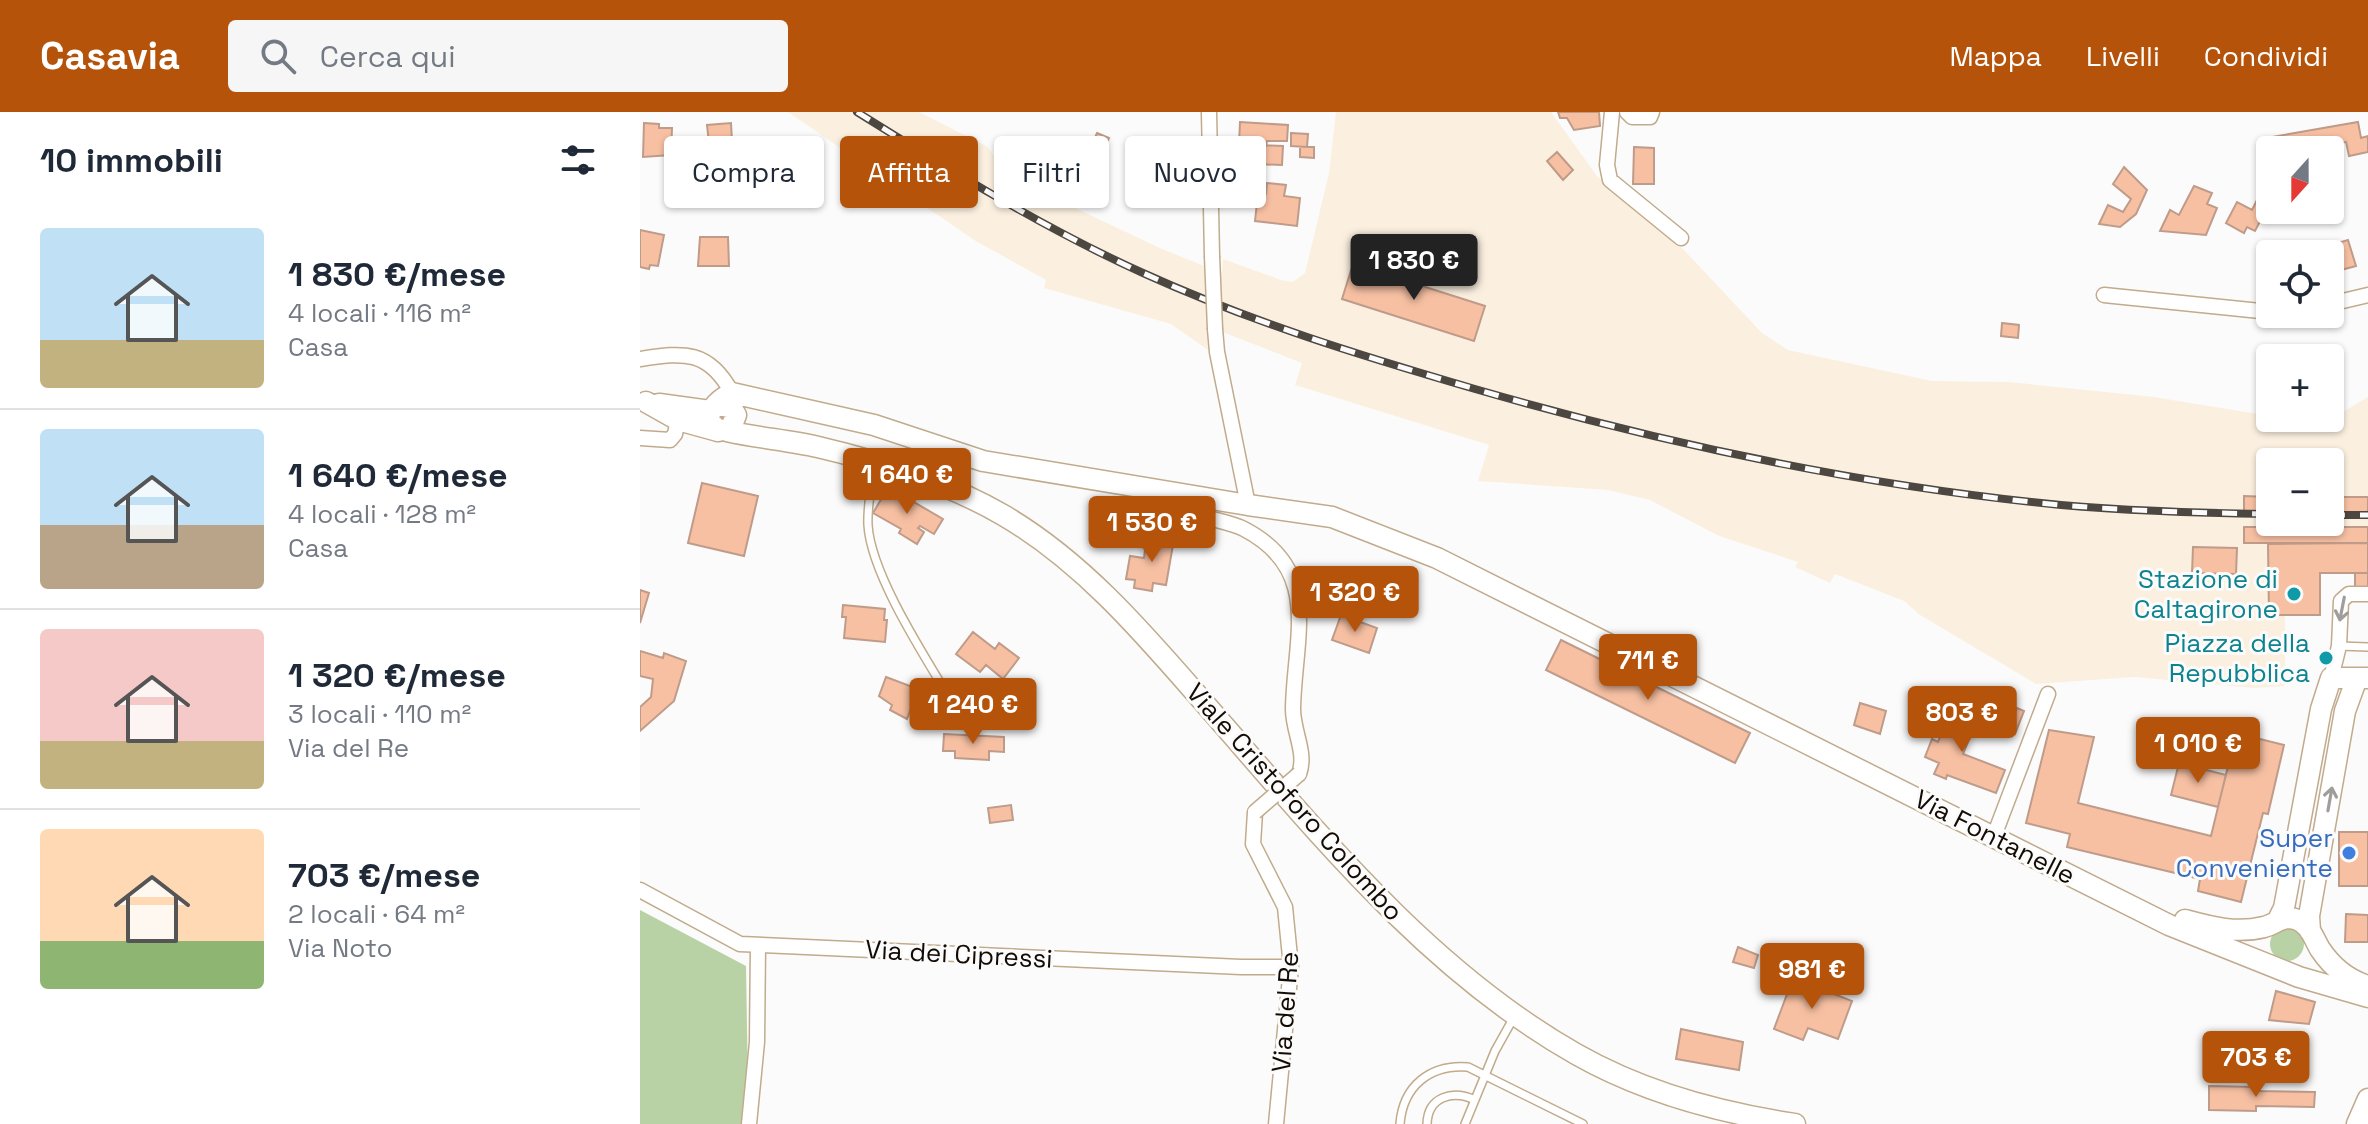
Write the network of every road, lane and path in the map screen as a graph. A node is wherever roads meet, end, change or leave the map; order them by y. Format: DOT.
graph roads {
  1 [pos="1209,112"];
  2 [pos="1612,112"];
  3 [pos="1627,112"];
  4 [pos="1652,112"];
  5 [pos="1681,238"];
  6 [pos="2104,295"];
  7 [pos="2368,295"];
  8 [pos="2344,301"];
  9 [pos="2256,311"];
  10 [pos="640,359"];
  11 [pos="643,402"];
  12 [pos="725,415"];
  13 [pos="678,420"];
  14 [pos="640,438"];
  15 [pos="875,462"];
  16 [pos="1190,496"];
  17 [pos="1248,505"];
  18 [pos="2368,594"];
  19 [pos="2339,646"];
  20 [pos="2368,647"];
  21 [pos="2331,678"];
  22 [pos="2362,678"];
  23 [pos="2048,694"];
  24 [pos="958,712"];
  25 [pos="1994,836"];
  26 [pos="640,890"];
  27 [pos="2123,902"];
  28 [pos="2273,923"];
  29 [pos="2311,934"];
  30 [pos="758,945"];
  31 [pos="1291,967"];
  32 [pos="2278,968"];
  33 [pos="2368,986"];
  34 [pos="2368,997"];
  35 [pos="1515,1014"];
  36 [pos="1484,1075"];
  37 [pos="2368,1099"];
  38 [pos="1475,1100"];
  39 [pos="749,1124"];
  40 [pos="1276,1124"];
  41 [pos="1400,1124"];
  42 [pos="1427,1124"];
  43 [pos="1465,1124"];
  44 [pos="1583,1124"];
  45 [pos="1795,1124"];
  46 [pos="2357,1124"];
  1 -- 17 [label="street, bridge"];
  2 -- 5 [label="street"];
  3 -- 4 [label="street"];
  6 -- 9 [label="street"];
  7 -- 8 [label="street"];
  10 -- 12 [label="street"];
  11 -- 12 [label="street"];
  11 -- 13 [label="street"];
  12 -- 13 [label="street"];
  12 -- 15 [label="street, Viale Cristoforo Colombo"];
  12 -- 16 [label="street, Via Fontanelle"];
  13 -- 14 [label="street"];
  15 -- 24 [label="lane"];
  15 -- 35 [label="street, Viale Cristoforo Colombo"];
  16 -- 17 [label="street, Via Fontanelle"];
  16 -- 31 [label="street, Via del Re, bridge"];
  17 -- 25 [label="street, Via Fontanelle"];
  18 -- 19 [label="street, one-way"];
  19 -- 20 [label="lane"];
  19 -- 21 [label="street"];
  21 -- 22 [label="street"];
  21 -- 28 [label="street"];
  29 -- 22 [label="street, one-way"];
  23 -- 25 [label="street"];
  25 -- 27 [label="street, Via Fontanelle"];
  26 -- 30 [label="street, Via dei Cipressi"];
  27 -- 28 [label="street"];
  27 -- 32 [label="street"];
  28 -- 29 [label="street"];
  28 -- 32 [label="street"];
  29 -- 32 [label="street"];
  29 -- 33 [label="street"];
  30 -- 31 [label="street, Via dei Cipressi"];
  30 -- 39 [label="street"];
  31 -- 40 [label="street, Via del Re"];
  32 -- 34 [label="street"];
  35 -- 36 [label="lane"];
  35 -- 45 [label="street, Viale Cristoforo Colombo"];
  36 -- 38 [label="lane"];
  36 -- 41 [label="lane"];
  36 -- 44 [label="lane"];
  37 -- 46 [label="street"];
  38 -- 42 [label="lane"];
  38 -- 43 [label="lane"];
}
